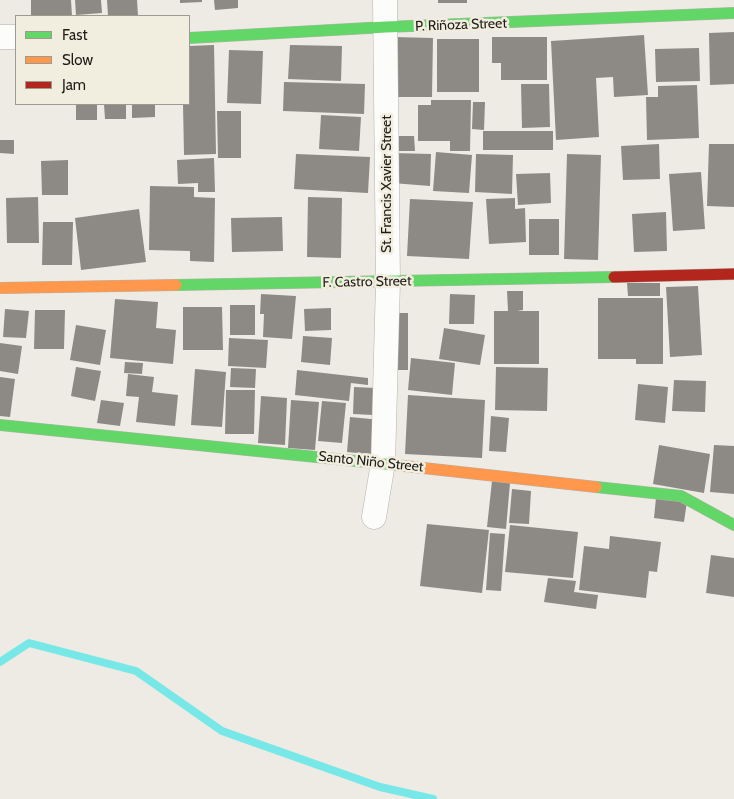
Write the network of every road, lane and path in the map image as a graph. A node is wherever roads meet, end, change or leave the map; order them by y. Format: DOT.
graph roads {
  1 [pos="386,0"];
  2 [pos="734,13"];
  3 [pos="386,27"];
  4 [pos="0,37"];
  5 [pos="15,37"];
  6 [pos="190,38"];
  7 [pos="734,274"];
  8 [pos="388,282"];
  9 [pos="0,288"];
  10 [pos="0,425"];
  11 [pos="383,463"];
  12 [pos="374,517"];
  13 [pos="734,525"];
  1 -- 3 [label="street, St. Francis Xavier Street"];
  2 -- 3 [label="street, P. Riñoza Street"];
  3 -- 6 [label="street, P. Riñoza Street"];
  3 -- 8 [label="street, St. Francis Xavier Street"];
  4 -- 5 [label="street"];
  7 -- 8 [label="street, F. Castro Street"];
  8 -- 9 [label="street, F. Castro Street"];
  8 -- 11 [label="street, St. Francis Xavier Street"];
  10 -- 11 [label="street, Santo Niño Street"];
  11 -- 12 [label="street, St. Francis Xavier Street"];
  11 -- 13 [label="street, Santo Niño Street"];
}
